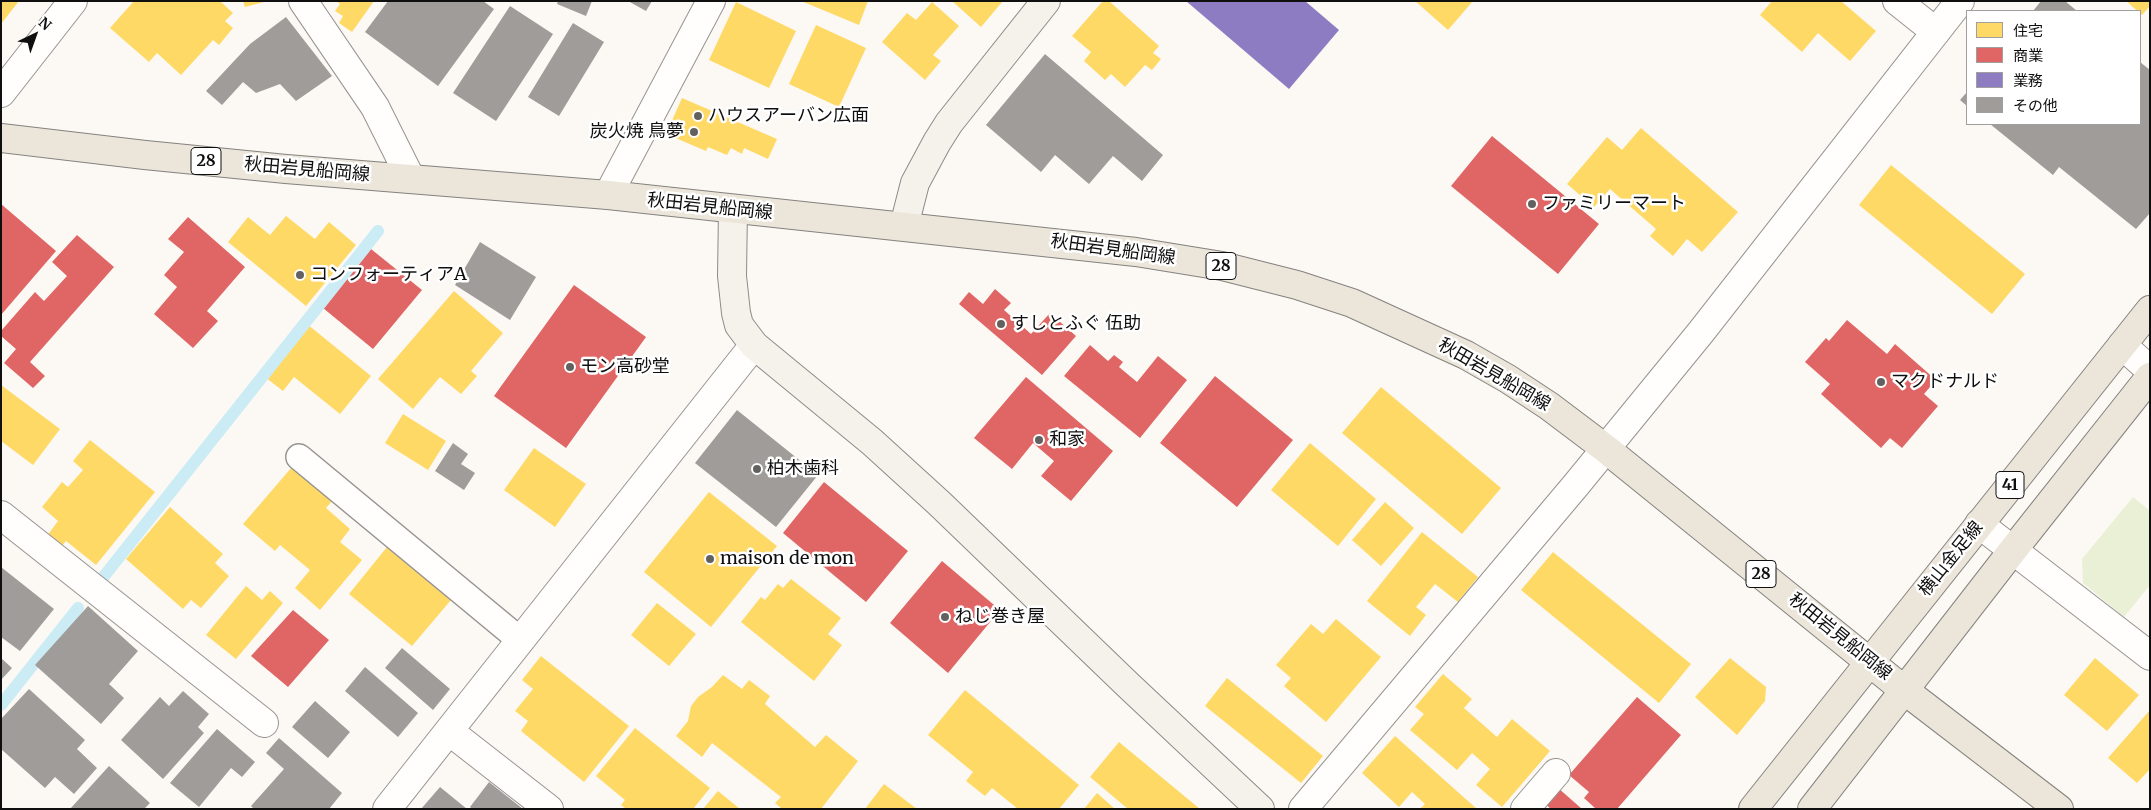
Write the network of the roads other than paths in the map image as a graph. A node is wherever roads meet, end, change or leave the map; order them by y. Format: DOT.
graph roads {
  1 [pos="73,1"];
  2 [pos="303,1"];
  3 [pos="711,1"];
  4 [pos="1046,1"];
  5 [pos="1897,1"];
  6 [pos="1960,1"];
  7 [pos="1936,32"];
  8 [pos="1,93"];
  9 [pos="1,138"];
  10 [pos="411,179"];
  11 [pos="608,196"];
  12 [pos="733,209"];
  13 [pos="904,226"];
  14 [pos="2150,310"];
  15 [pos="754,345"];
  16 [pos="2122,345"];
  17 [pos="2150,370"];
  18 [pos="2150,377"];
  19 [pos="1606,449"];
  20 [pos="299,457"];
  21 [pos="1,515"];
  22 [pos="1979,524"];
  23 [pos="2012,550"];
  24 [pos="520,640"];
  25 [pos="2150,656"];
  26 [pos="1870,661"];
  27 [pos="1904,690"];
  28 [pos="264,723"];
  29 [pos="449,731"];
  30 [pos="1556,773"];
  31 [pos="388,809"];
  32 [pos="549,809"];
  33 [pos="1260,809"];
  34 [pos="1304,809"];
  35 [pos="1525,809"];
  36 [pos="1753,809"];
  37 [pos="1812,809"];
  38 [pos="2059,809"];
  1 -- 8 [label="street"];
  2 -- 10 [label="street"];
  3 -- 11 [label="street"];
  4 -- 13 [label="street"];
  5 -- 7 [label="street"];
  6 -- 7 [label="street"];
  7 -- 19 [label="street"];
  9 -- 10 [label="main road, 秋田岩見船岡線 / 28"];
  10 -- 11 [label="main road, 秋田岩見船岡線 / 28"];
  11 -- 12 [label="main road, 秋田岩見船岡線 / 28"];
  12 -- 13 [label="main road, 秋田岩見船岡線 / 28"];
  12 -- 15 [label="street"];
  13 -- 19 [label="main road, 秋田岩見船岡線 / 28"];
  14 -- 16 [label="main road, 横山金足線 / 41"];
  15 -- 24 [label="street"];
  15 -- 33 [label="street"];
  16 -- 17 [label="street"];
  16 -- 22 [label="main road, 横山金足線 / 41"];
  18 -- 23 [label="main road, 41"];
  19 -- 26 [label="main road, 秋田岩見船岡線 / 28"];
  19 -- 34 [label="street"];
  20 -- 24 [label="lane"];
  21 -- 28 [label="street"];
  22 -- 23 [label="street"];
  22 -- 26 [label="main road, 横山金足線 / 41"];
  23 -- 25 [label="street"];
  23 -- 27 [label="main road, 41"];
  24 -- 29 [label="street"];
  26 -- 27 [label="main road, 秋田岩見船岡線 / 28"];
  26 -- 36 [label="main road, 横山金足線 / 41"];
  27 -- 37 [label="main road, 41"];
  27 -- 38 [label="main road, 秋田岩見船岡線 / 28"];
  29 -- 31 [label="street"];
  29 -- 32 [label="street"];
  30 -- 35 [label="street"];
}
